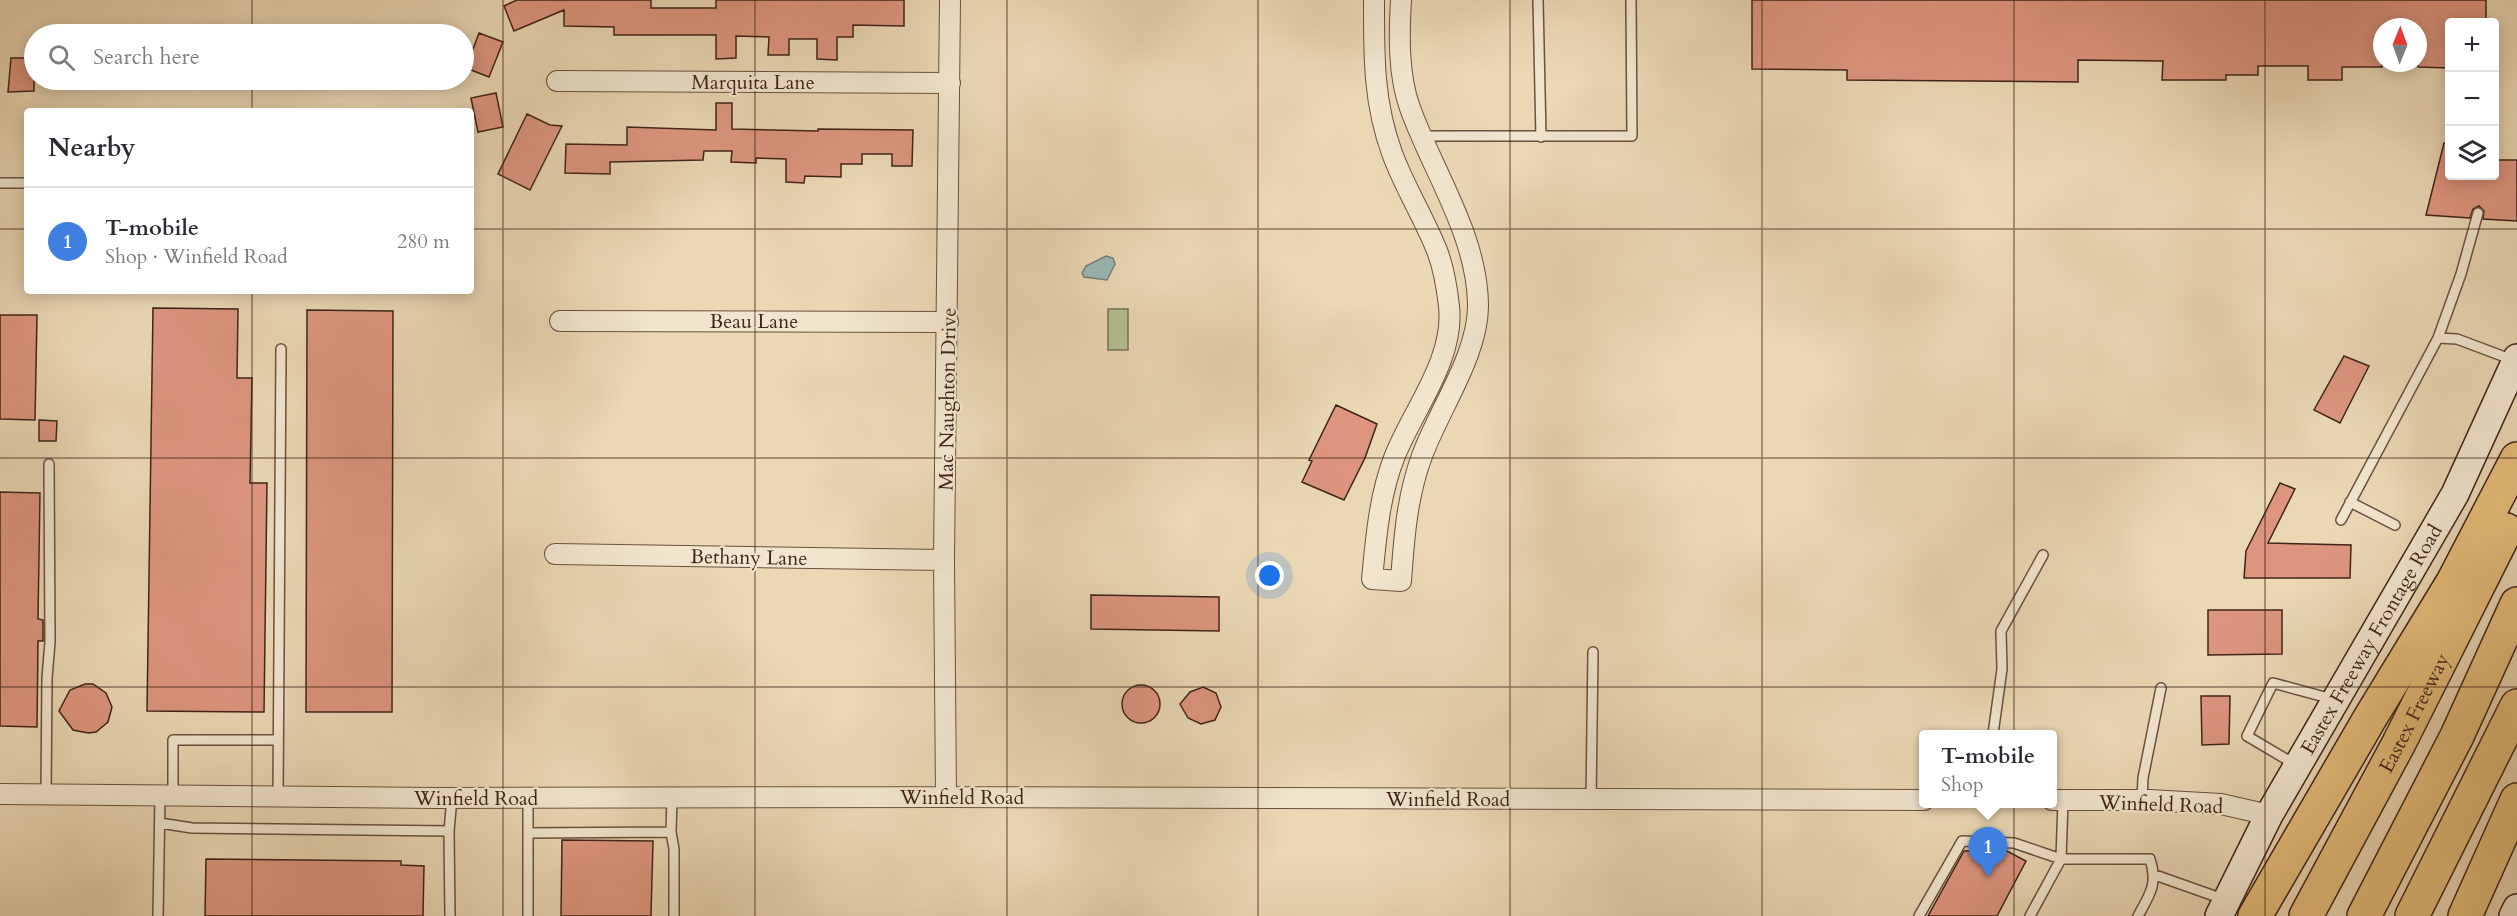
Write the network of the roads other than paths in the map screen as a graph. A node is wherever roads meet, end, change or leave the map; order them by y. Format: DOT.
graph roads {
  1 [pos="950,0"];
  2 [pos="1374,0"];
  3 [pos="1401,0"];
  4 [pos="1538,0"];
  5 [pos="1631,0"];
  6 [pos="1402,64"];
  7 [pos="1375,66"];
  8 [pos="557,81"];
  9 [pos="950,83"];
  10 [pos="1421,136"];
  11 [pos="1541,137"];
  12 [pos="0,183"];
  13 [pos="24,183"];
  14 [pos="2478,213"];
  15 [pos="1449,307"];
  16 [pos="1478,307"];
  17 [pos="560,321"];
  18 [pos="948,322"];
  19 [pos="2438,338"];
  20 [pos="281,349"];
  21 [pos="2516,359"];
  22 [pos="2517,459"];
  23 [pos="49,464"];
  24 [pos="2350,502"];
  25 [pos="2517,507"];
  26 [pos="2341,519"];
  27 [pos="2395,525"];
  28 [pos="555,554"];
  29 [pos="2043,555"];
  30 [pos="944,560"];
  31 [pos="2517,604"];
  32 [pos="1593,652"];
  33 [pos="2162,688"];
  34 [pos="2336,700"];
  35 [pos="2517,706"];
  36 [pos="1995,730"];
  37 [pos="278,740"];
  38 [pos="2298,766"];
  39 [pos="0,794"];
  40 [pos="46,794"];
  41 [pos="166,796"];
  42 [pos="279,797"];
  43 [pos="946,797"];
  44 [pos="452,798"];
  45 [pos="528,798"];
  46 [pos="672,798"];
  47 [pos="1591,800"];
  48 [pos="1919,800"];
  49 [pos="2142,800"];
  50 [pos="2517,800"];
  51 [pos="2058,801"];
  52 [pos="2269,815"];
  53 [pos="160,823"];
  54 [pos="449,831"];
  55 [pos="528,832"];
  56 [pos="671,832"];
  57 [pos="2061,859"];
  58 [pos="2155,875"];
  59 [pos="2223,908"];
  60 [pos="2517,908"];
  61 [pos="158,916"];
  62 [pos="450,916"];
  63 [pos="528,916"];
  64 [pos="674,916"];
  65 [pos="1919,916"];
  66 [pos="2030,916"];
  67 [pos="2138,916"];
  68 [pos="2255,916"];
  69 [pos="2306,916"];
  70 [pos="2364,916"];
  71 [pos="2412,916"];
  72 [pos="2465,916"];
  73 [pos="2513,916"];
  1 -- 9 [label="street, Mac Naughton Drive"];
  2 -- 7 [label="street"];
  3 -- 6 [label="street"];
  4 -- 11 [label="lane"];
  5 -- 11 [label="lane"];
  6 -- 7 [label="street"];
  6 -- 10 [label="street"];
  7 -- 15 [label="street"];
  8 -- 9 [label="street, Marquita Lane"];
  9 -- 18 [label="street, Mac Naughton Drive"];
  10 -- 11 [label="lane"];
  10 -- 16 [label="street"];
  12 -- 13 [label="lane"];
  14 -- 19 [label="lane"];
  15 -- 16 [label="street"];
  15 -- 16 [label="street"];
  17 -- 18 [label="street, Beau Lane"];
  18 -- 30 [label="street, Mac Naughton Drive"];
  19 -- 21 [label="lane"];
  19 -- 24 [label="lane"];
  20 -- 37 [label="lane"];
  21 -- 34 [label="main road, Eastex Freeway Frontage Road"];
  22 -- 68 [label="highway"];
  23 -- 40 [label="lane"];
  24 -- 26 [label="lane"];
  24 -- 27 [label="lane"];
  25 -- 69 [label="highway, Eastex Freeway"];
  28 -- 30 [label="street, Bethany Lane"];
  29 -- 36 [label="lane"];
  30 -- 43 [label="street, Mac Naughton Drive"];
  31 -- 70 [label="highway"];
  32 -- 47 [label="lane"];
  33 -- 49 [label="lane"];
  34 -- 38 [label="main road, Eastex Freeway Frontage Road"];
  34 -- 38 [label="lane"];
  35 -- 71 [label="highway"];
  37 -- 41 [label="lane"];
  37 -- 42 [label="lane"];
  38 -- 52 [label="main road, Eastex Freeway Frontage Road"];
  39 -- 40 [label="street, Winfield Road"];
  40 -- 41 [label="street, Winfield Road"];
  41 -- 42 [label="street, Winfield Road"];
  41 -- 53 [label="lane"];
  42 -- 44 [label="street, Winfield Road"];
  43 -- 46 [label="street, Winfield Road"];
  43 -- 47 [label="street, Winfield Road"];
  44 -- 45 [label="street, Winfield Road"];
  44 -- 54 [label="lane"];
  45 -- 46 [label="street, Winfield Road"];
  45 -- 55 [label="lane"];
  46 -- 56 [label="lane"];
  47 -- 48 [label="street, Winfield Road"];
  49 -- 51 [label="street, Winfield Road"];
  49 -- 52 [label="street, Winfield Road"];
  50 -- 72 [label="highway"];
  51 -- 57 [label="lane"];
  52 -- 59 [label="main road, Eastex Freeway Frontage Road"];
  53 -- 54 [label="lane"];
  53 -- 61 [label="lane"];
  54 -- 62 [label="lane"];
  55 -- 56 [label="lane"];
  55 -- 63 [label="lane"];
  56 -- 64 [label="lane"];
  57 -- 58 [label="lane"];
  57 -- 65 [label="lane"];
  57 -- 66 [label="lane"];
  58 -- 59 [label="lane"];
  58 -- 67 [label="lane"];
  60 -- 73 [label="main road"];
}
